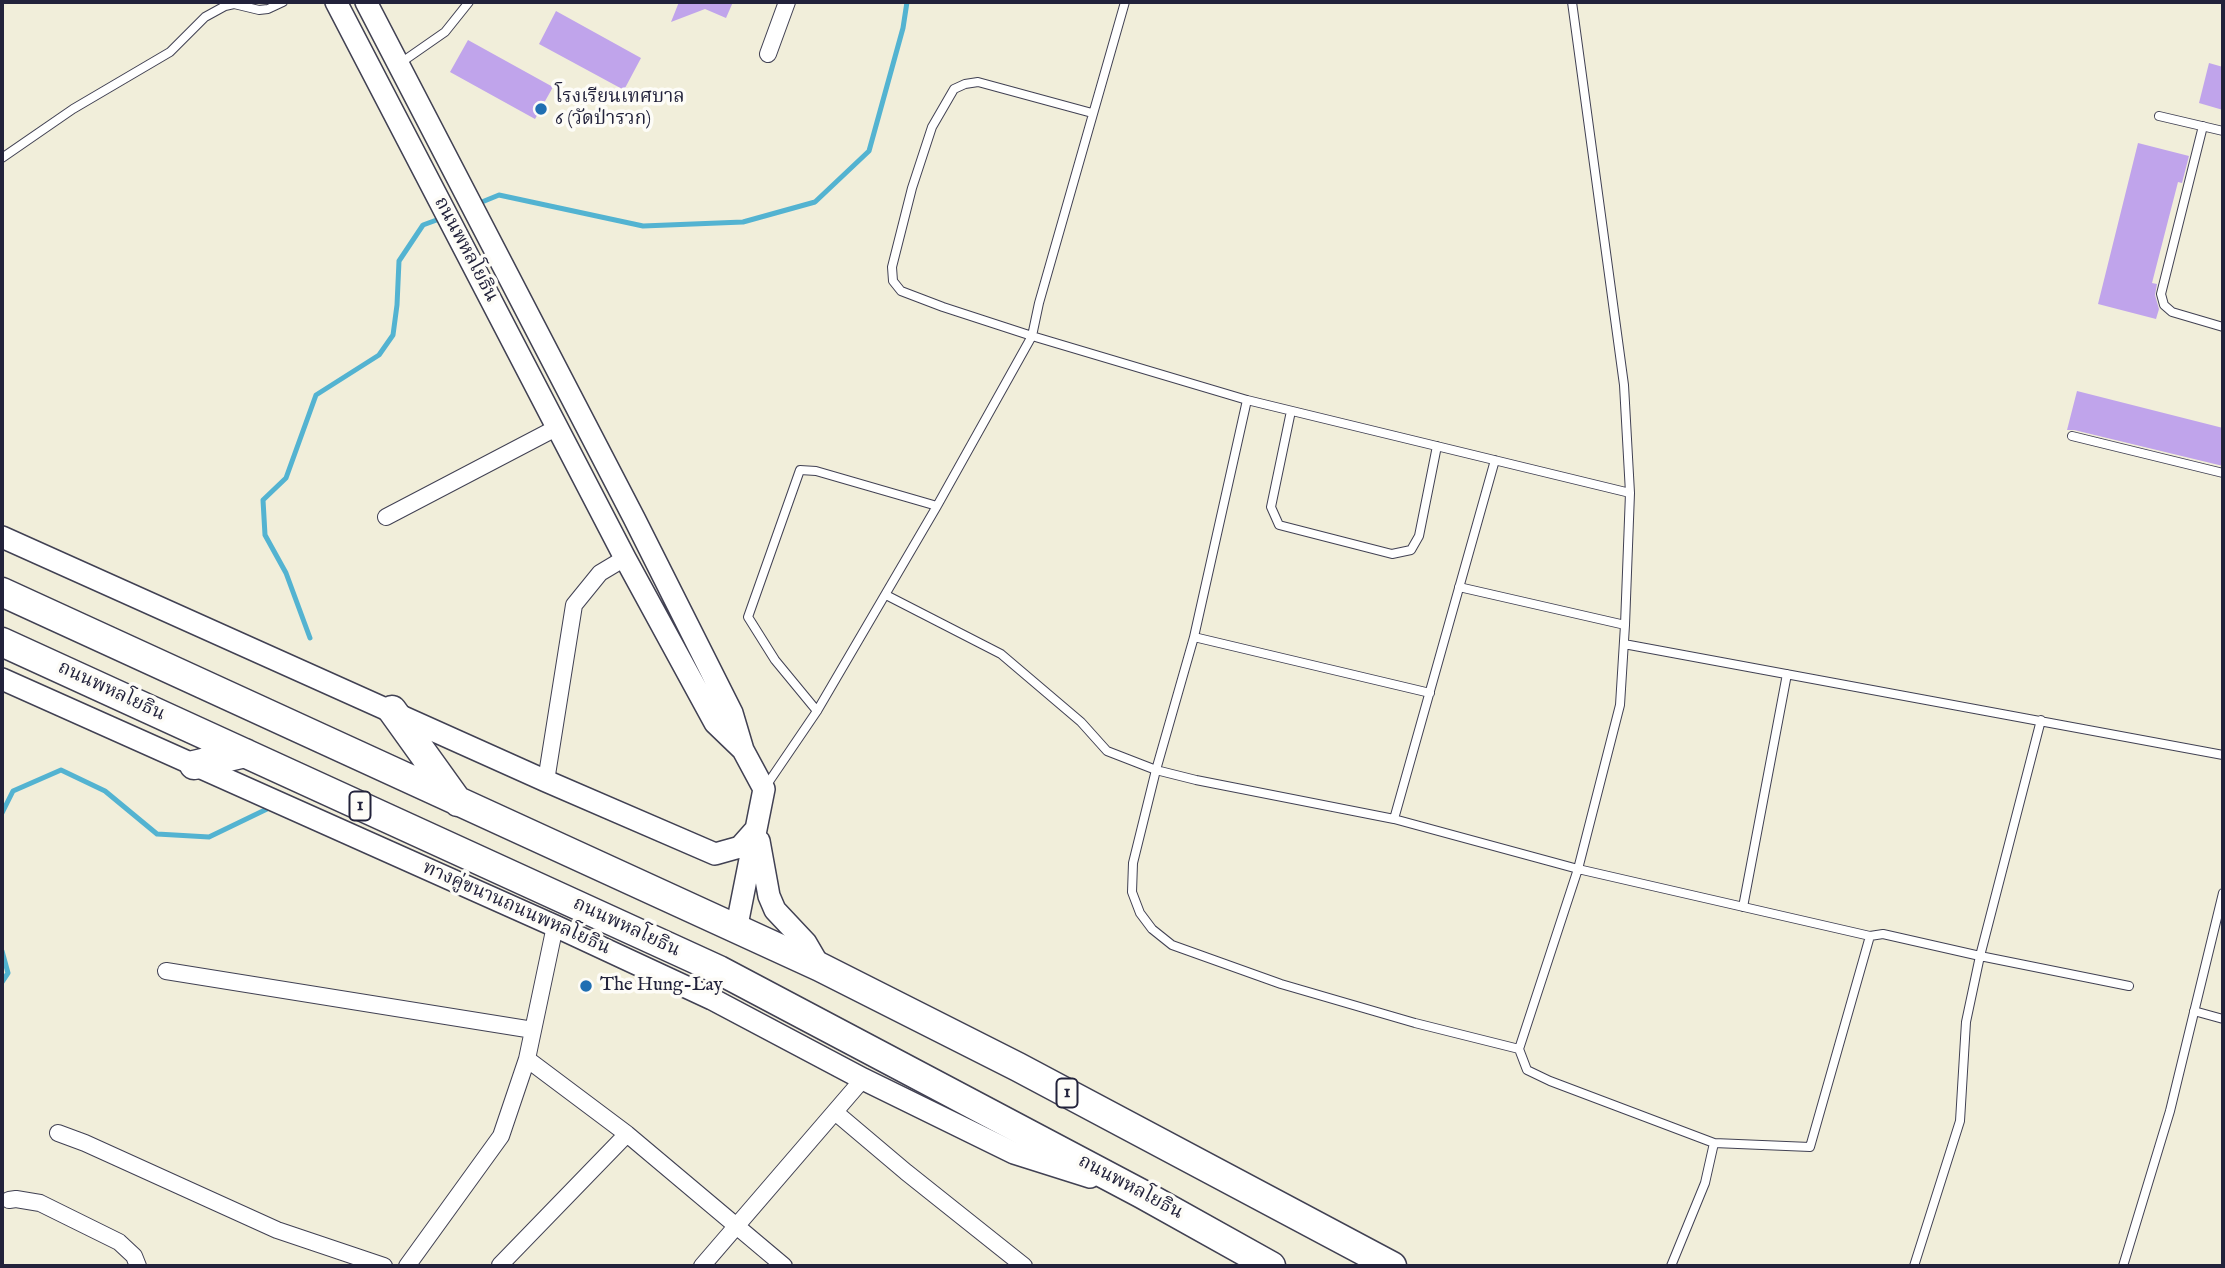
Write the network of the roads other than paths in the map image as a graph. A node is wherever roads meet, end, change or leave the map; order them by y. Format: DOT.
graph roads {
  1 [pos="283,2"];
  2 [pos="336,2"];
  3 [pos="366,2"];
  4 [pos="468,2"];
  5 [pos="1125,2"];
  6 [pos="1572,2"];
  7 [pos="784,3"];
  8 [pos="768,54"];
  9 [pos="398,64"];
  10 [pos="1093,113"];
  11 [pos="2159,116"];
  12 [pos="2203,126"];
  13 [pos="2223,131"];
  14 [pos="2,158"];
  15 [pos="464,191"];
  16 [pos="440,202"];
  17 [pos="2223,327"];
  18 [pos="1032,336"];
  19 [pos="1247,400"];
  20 [pos="1291,411"];
  21 [pos="558,427"];
  22 [pos="2072,436"];
  23 [pos="1437,446"];
  24 [pos="1495,460"];
  25 [pos="2223,473"];
  26 [pos="618,486"];
  27 [pos="1630,493"];
  28 [pos="594,498"];
  29 [pos="937,506"];
  30 [pos="386,517"];
  31 [pos="2,537"];
  32 [pos="625,558"];
  33 [pos="1460,587"];
  34 [pos="2,592"];
  35 [pos="886,595"];
  36 [pos="1625,625"];
  37 [pos="1194,637"];
  38 [pos="2,642"];
  39 [pos="1624,644"];
  40 [pos="1787,674"];
  41 [pos="2,679"];
  42 [pos="1430,692"];
  43 [pos="392,710"];
  44 [pos="817,711"];
  45 [pos="2041,720"];
  46 [pos="743,750"];
  47 [pos="245,753"];
  48 [pos="2223,755"];
  49 [pos="194,765"];
  50 [pos="1156,770"];
  51 [pos="547,781"];
  52 [pos="764,789"];
  53 [pos="458,803"];
  54 [pos="1394,819"];
  55 [pos="756,829"];
  56 [pos="1578,869"];
  57 [pos="2223,893"];
  58 [pos="1743,907"];
  59 [pos="555,926"];
  60 [pos="736,930"];
  61 [pos="1870,936"];
  62 [pos="1980,956"];
  63 [pos="820,967"];
  64 [pos="719,970"];
  65 [pos="166,971"];
  66 [pos="2129,986"];
  67 [pos="2194,1011"];
  68 [pos="2223,1019"];
  69 [pos="533,1030"];
  70 [pos="1519,1049"];
  71 [pos="527,1059"];
  72 [pos="863,1079"];
  73 [pos="835,1112"];
  74 [pos="58,1133"];
  75 [pos="627,1134"];
  76 [pos="1714,1143"];
  77 [pos="1142,1194"];
  78 [pos="9,1200"];
  79 [pos="737,1227"];
  80 [pos="415,1264"];
  81 [pos="500,1265"];
  82 [pos="138,1266"];
  83 [pos="384,1266"];
  84 [pos="702,1266"];
  85 [pos="784,1266"];
  86 [pos="1024,1266"];
  87 [pos="1271,1266"];
  88 [pos="1392,1266"];
  89 [pos="1671,1266"];
  90 [pos="1914,1266"];
  91 [pos="2123,1266"];
  1 -- 14 [label="lane"];
  2 -- 16 [label="main road, ถนนพหลโยธิน"];
  3 -- 9 [label="main road, ถนนพหลโยธิน"];
  4 -- 9 [label="lane"];
  5 -- 10 [label="lane"];
  6 -- 27 [label="lane"];
  7 -- 8 [label="street"];
  9 -- 15 [label="main road, ถนนพหลโยธิน"];
  10 -- 18 [label="lane"];
  10 -- 18 [label="lane"];
  11 -- 12 [label="lane"];
  12 -- 13 [label="lane"];
  12 -- 17 [label="lane"];
  15 -- 16 [label="main road"];
  15 -- 26 [label="main road, ถนนพหลโยธิน"];
  16 -- 21 [label="main road, ถนนพหลโยธิน"];
  18 -- 19 [label="lane"];
  18 -- 29 [label="lane"];
  19 -- 20 [label="lane"];
  19 -- 37 [label="lane"];
  20 -- 23 [label="lane"];
  20 -- 23 [label="lane"];
  21 -- 28 [label="main road, ถนนพหลโยธิน"];
  21 -- 30 [label="street"];
  22 -- 25 [label="lane"];
  23 -- 24 [label="lane"];
  24 -- 27 [label="lane"];
  24 -- 33 [label="lane"];
  26 -- 28 [label="main road"];
  26 -- 46 [label="main road, ถนนพหลโยธิน"];
  27 -- 36 [label="lane"];
  28 -- 32 [label="main road, ถนนพหลโยธิน"];
  29 -- 35 [label="lane"];
  29 -- 44 [label="lane"];
  31 -- 43 [label="main road"];
  32 -- 46 [label="main road, ถนนพหลโยธิน"];
  32 -- 51 [label="street"];
  33 -- 36 [label="lane"];
  33 -- 42 [label="lane"];
  34 -- 53 [label="highway, 1"];
  35 -- 44 [label="lane"];
  35 -- 50 [label="lane"];
  36 -- 39 [label="lane"];
  37 -- 42 [label="lane"];
  37 -- 50 [label="lane"];
  38 -- 47 [label="highway, ถนนพหลโยธิน / 1"];
  39 -- 40 [label="lane"];
  39 -- 56 [label="lane"];
  40 -- 45 [label="lane"];
  40 -- 58 [label="lane"];
  41 -- 49 [label="main road, ทางคู่ขนานถนนพหลโยธิน / 1"];
  42 -- 54 [label="lane"];
  43 -- 51 [label="main road"];
  43 -- 53 [label="highway"];
  44 -- 52 [label="lane"];
  45 -- 48 [label="lane"];
  45 -- 62 [label="lane"];
  46 -- 52 [label="main road, ถนนพหลโยธิน"];
  47 -- 49 [label="highway"];
  47 -- 64 [label="highway, ถนนพหลโยธิน / 1"];
  49 -- 59 [label="main road, ทางคู่ขนานถนนพหลโยธิน / 1"];
  50 -- 54 [label="lane"];
  50 -- 70 [label="lane"];
  51 -- 55 [label="main road"];
  52 -- 55 [label="main road"];
  53 -- 60 [label="highway, 1"];
  54 -- 56 [label="lane"];
  55 -- 60 [label="main road"];
  55 -- 63 [label="main road"];
  56 -- 58 [label="lane"];
  56 -- 70 [label="lane"];
  57 -- 67 [label="lane"];
  58 -- 61 [label="lane"];
  59 -- 69 [label="street"];
  59 -- 72 [label="main road, ทางคู่ขนานถนนพหลโยธิน / 1"];
  60 -- 63 [label="highway, 1"];
  60 -- 64 [label="highway"];
  61 -- 62 [label="lane"];
  61 -- 76 [label="lane"];
  62 -- 66 [label="lane"];
  62 -- 90 [label="lane"];
  63 -- 88 [label="highway, 1"];
  64 -- 77 [label="highway, ถนนพหลโยธิน / 1"];
  65 -- 69 [label="street"];
  67 -- 68 [label="lane"];
  67 -- 91 [label="lane"];
  69 -- 71 [label="street"];
  70 -- 76 [label="lane"];
  71 -- 75 [label="street"];
  71 -- 80 [label="street"];
  72 -- 73 [label="street"];
  72 -- 77 [label="main road, ทางคู่ขนานถนนพหลโยธิน / 1"];
  73 -- 79 [label="street"];
  73 -- 86 [label="street"];
  74 -- 83 [label="street"];
  75 -- 79 [label="street"];
  75 -- 81 [label="street"];
  76 -- 89 [label="lane"];
  77 -- 87 [label="highway, ถนนพหลโยธิน / 1"];
  78 -- 82 [label="street"];
  79 -- 84 [label="street"];
  79 -- 85 [label="street"];
}
